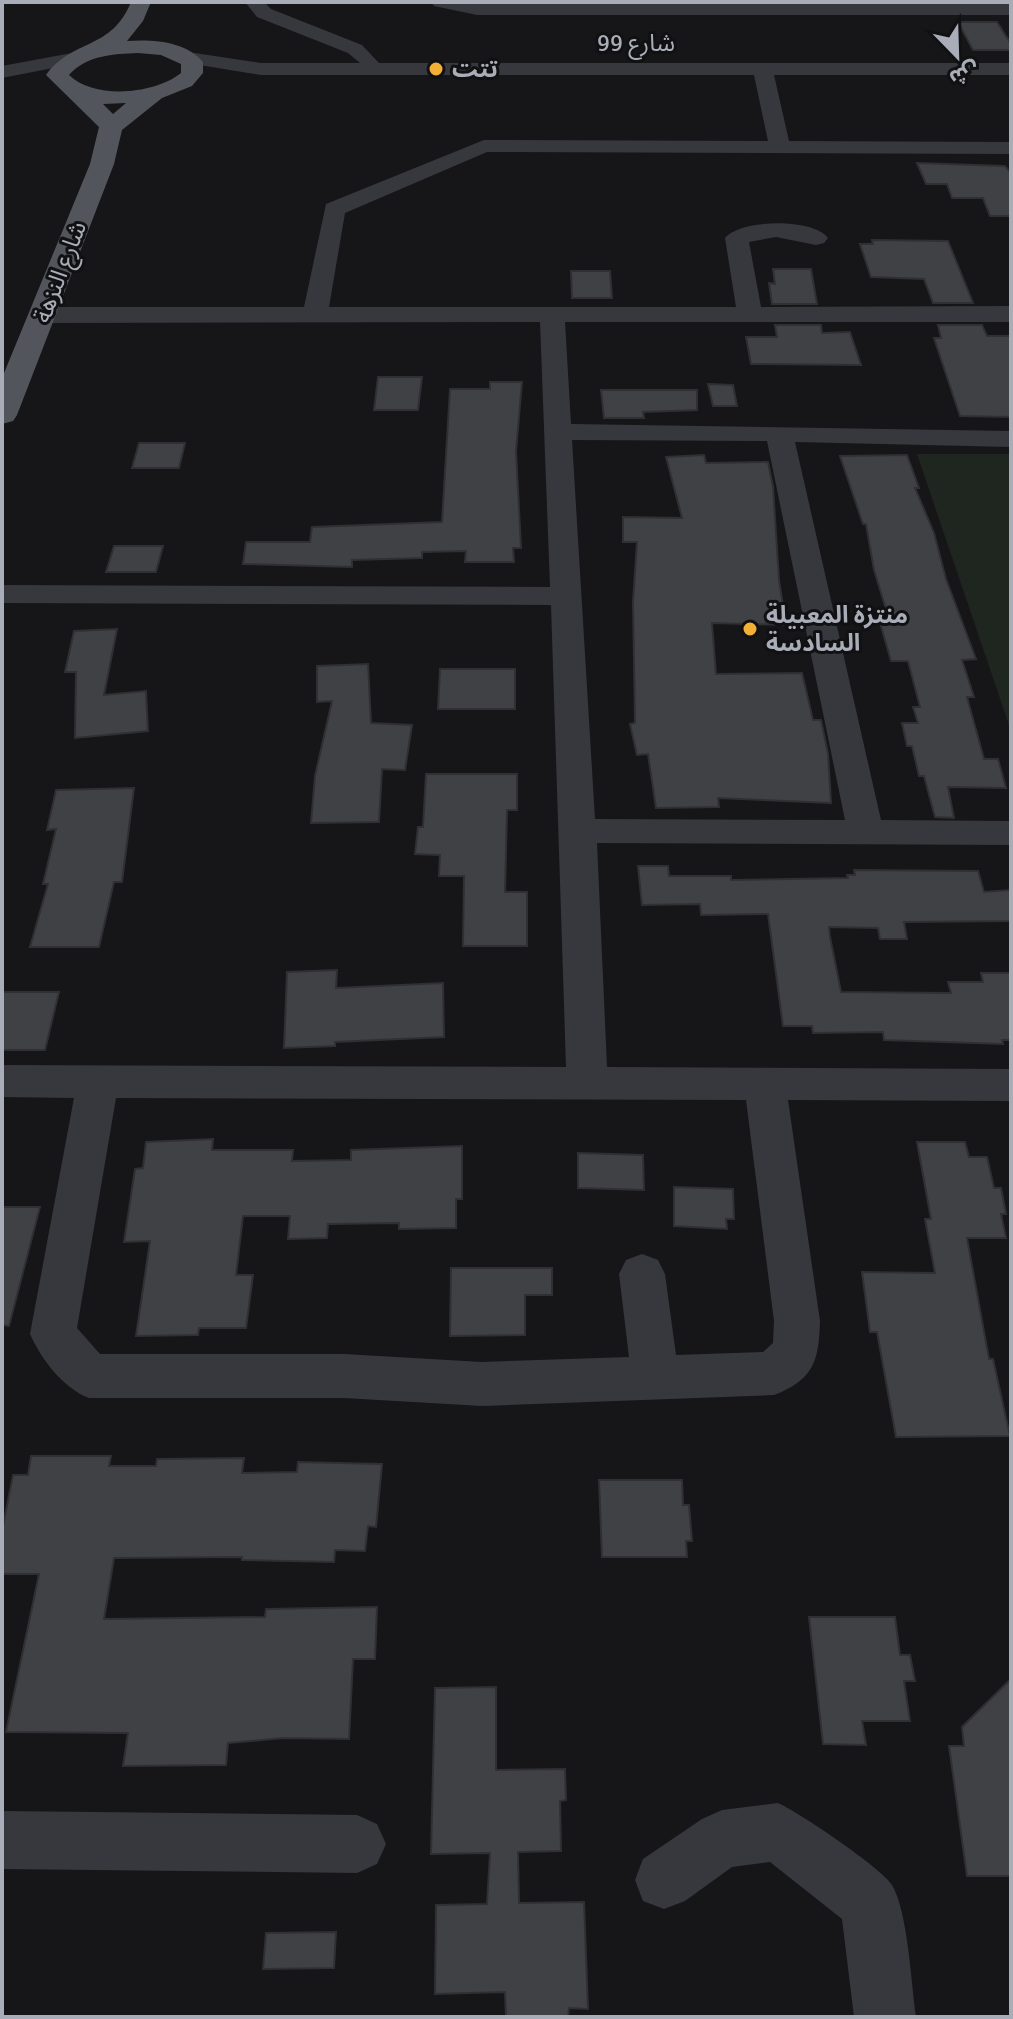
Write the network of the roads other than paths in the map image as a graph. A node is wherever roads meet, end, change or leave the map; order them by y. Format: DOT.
graph roads {
  1 [pos="141,2"];
  2 [pos="254,2"];
  3 [pos="673,6"];
  4 [pos="836,6"];
  5 [pos="445,9"];
  6 [pos="1011,9"];
  7 [pos="162,28"];
  8 [pos="444,44"];
  9 [pos="180,54"];
  10 [pos="80,56"];
  11 [pos="373,68"];
  12 [pos="445,68"];
  13 [pos="261,69"];
  14 [pos="763,69"];
  15 [pos="1011,69"];
  16 [pos="4,72"];
  17 [pos="178,85"];
  18 [pos="66,86"];
  19 [pos="154,93"];
  20 [pos="111,127"];
  21 [pos="780,147"];
  22 [pos="1011,148"];
  23 [pos="816,238"];
  24 [pos="552,314"];
  25 [pos="750,314"];
  26 [pos="1011,314"];
  27 [pos="43,315"];
  28 [pos="315,315"];
  29 [pos="2,415"];
  30 [pos="557,432"];
  31 [pos="779,433"];
  32 [pos="1011,439"];
  33 [pos="2,594"];
  34 [pos="565,596"];
  35 [pos="578,831"];
  36 [pos="866,832"];
  37 [pos="1011,833"];
  38 [pos="2,1081"];
  39 [pos="98,1082"];
  40 [pos="587,1084"];
  41 [pos="765,1085"];
  42 [pos="1011,1085"];
  43 [pos="642,1274"];
  44 [pos="655,1378"];
  45 [pos="2,1840"];
  46 [pos="357,1844"];
  47 [pos="664,1880"];
  48 [pos="885,2017"];
  1 -- 10 [label="main road"];
  2 -- 11 [label="street"];
  3 -- 4 [label="street"];
  3 -- 5 [label="street"];
  4 -- 6 [label="street"];
  7 -- 9 [label="main road"];
  8 -- 12 [label="street"];
  9 -- 10 [label="main road"];
  9 -- 13 [label="street, شارع 99"];
  9 -- 17 [label="main road"];
  10 -- 16 [label="street"];
  10 -- 18 [label="main road"];
  11 -- 12 [label="street, شارع 99"];
  11 -- 13 [label="street, شارع 99"];
  12 -- 14 [label="street, شارع 99"];
  13 -- 17 [label="street, شارع 99"];
  14 -- 15 [label="street, شارع 99"];
  14 -- 21 [label="street"];
  16 -- 18 [label="street"];
  17 -- 19 [label="main road"];
  18 -- 19 [label="main road"];
  18 -- 20 [label="main road"];
  19 -- 20 [label="main road"];
  20 -- 27 [label="main road, شارع النزهة"];
  21 -- 22 [label="street"];
  21 -- 28 [label="street"];
  23 -- 25 [label="street"];
  24 -- 25 [label="street"];
  24 -- 28 [label="street"];
  24 -- 30 [label="street"];
  25 -- 26 [label="street"];
  27 -- 28 [label="street"];
  27 -- 29 [label="main road, شارع النزهة"];
  30 -- 31 [label="street"];
  30 -- 34 [label="street"];
  31 -- 32 [label="street"];
  31 -- 36 [label="street"];
  33 -- 34 [label="street"];
  34 -- 35 [label="street"];
  35 -- 36 [label="street"];
  35 -- 40 [label="street"];
  36 -- 37 [label="street"];
  38 -- 39 [label="street"];
  39 -- 40 [label="street"];
  39 -- 44 [label="street"];
  40 -- 41 [label="street"];
  41 -- 42 [label="street"];
  41 -- 44 [label="street"];
  43 -- 44 [label="street"];
  45 -- 46 [label="street"];
  47 -- 48 [label="street"];
}
